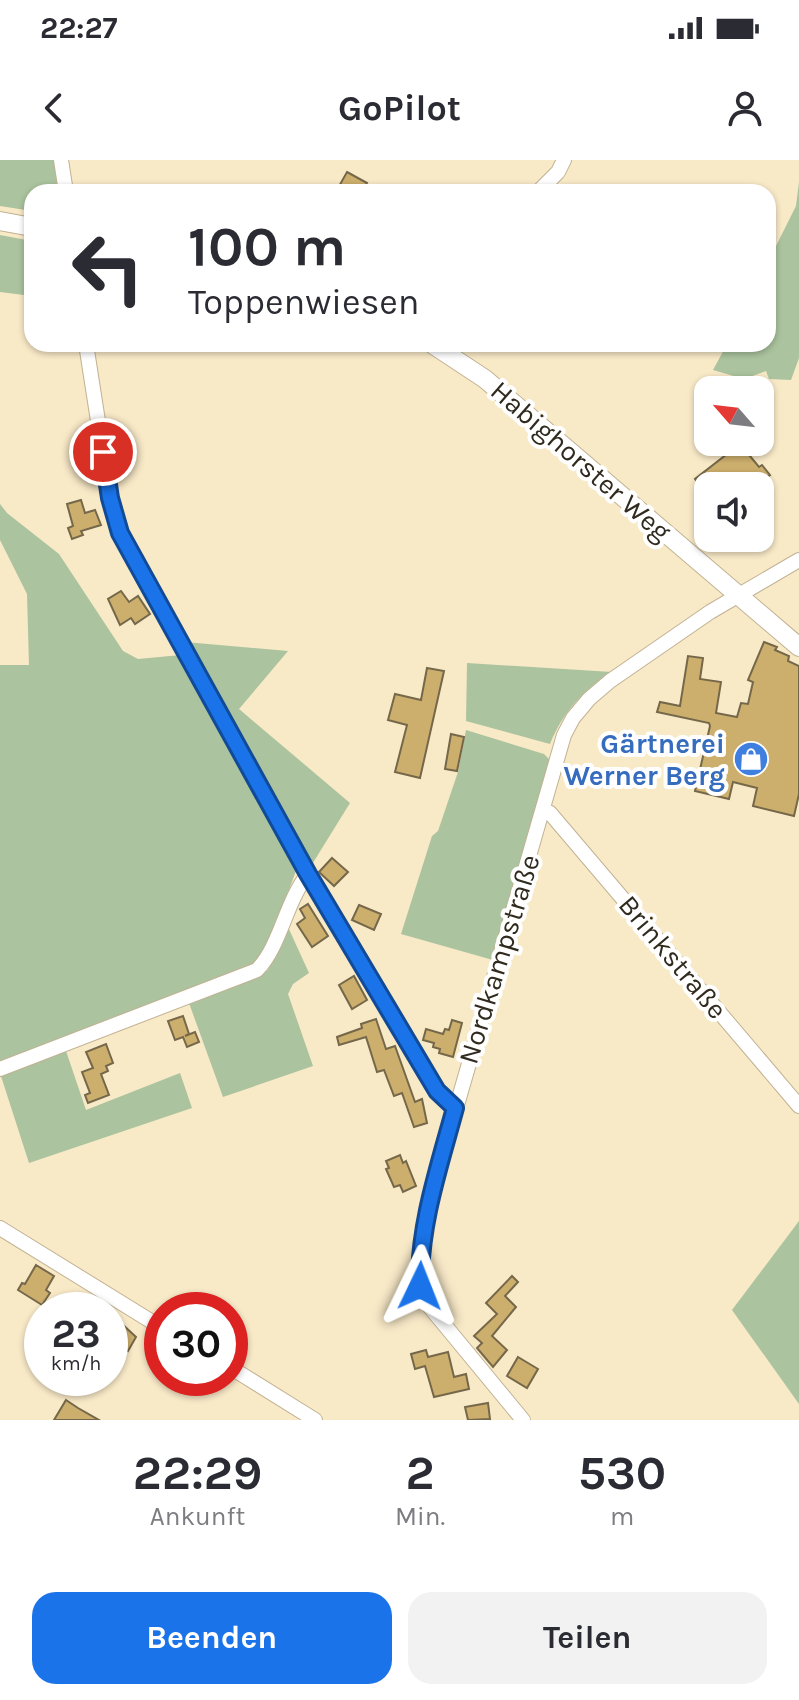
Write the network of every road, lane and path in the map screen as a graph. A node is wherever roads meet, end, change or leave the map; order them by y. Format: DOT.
graph roads {
  1 [pos="61,160"];
  2 [pos="564,160"];
  3 [pos="65,184"];
  4 [pos="546,184"];
  5 [pos="0,221"];
  6 [pos="24,226"];
  7 [pos="87,352"];
  8 [pos="444,352"];
  9 [pos="799,560"];
  10 [pos="738,596"];
  11 [pos="799,647"];
  12 [pos="544,810"];
  13 [pos="308,874"];
  14 [pos="0,1069"];
  15 [pos="799,1106"];
  16 [pos="455,1108"];
  17 [pos="0,1228"];
  18 [pos="144,1317"];
  19 [pos="248,1378"];
  20 [pos="315,1420"];
  21 [pos="523,1420"];
  1 -- 3 [label="street"];
  2 -- 4 [label="street"];
  5 -- 6 [label="street"];
  7 -- 13 [label="street"];
  8 -- 10 [label="street, Habighorster Weg"];
  9 -- 10 [label="street, Nordkampstraße"];
  10 -- 11 [label="street, Habighorster Weg"];
  10 -- 12 [label="street, Nordkampstraße"];
  12 -- 15 [label="street, Brinkstraße"];
  12 -- 16 [label="street, Nordkampstraße"];
  13 -- 14 [label="street"];
  13 -- 16 [label="street"];
  16 -- 21 [label="street, Nordkampstraße"];
  17 -- 18 [label="street"];
  19 -- 20 [label="street"];
}
